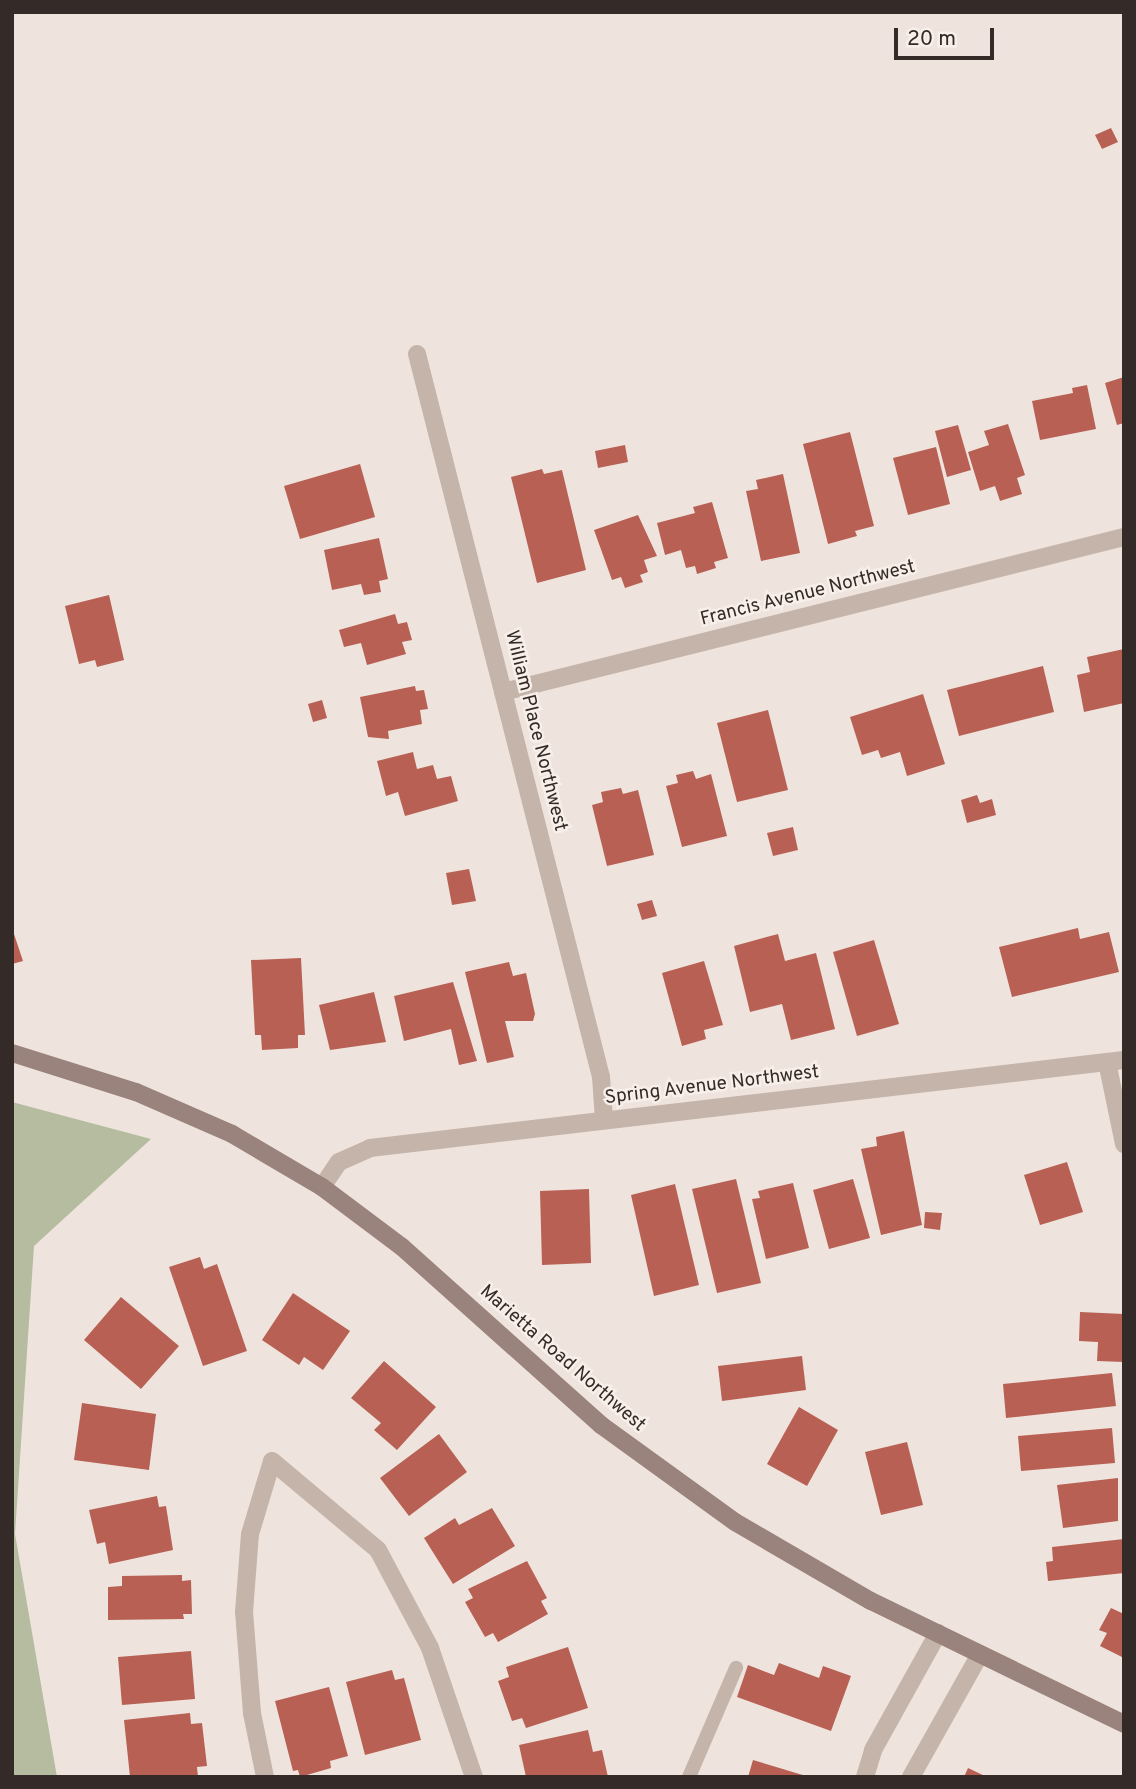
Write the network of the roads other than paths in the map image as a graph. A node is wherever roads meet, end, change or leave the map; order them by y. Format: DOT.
graph roads {
  1 [pos="417,354"];
  2 [pos="1124,537"];
  3 [pos="503,692"];
  4 [pos="12,1053"];
  5 [pos="1116,1061"];
  6 [pos="604,1120"];
  7 [pos="1124,1144"];
  8 [pos="322,1187"];
  9 [pos="938,1633"];
  10 [pos="980,1654"];
  11 [pos="736,1668"];
  12 [pos="1124,1724"];
  13 [pos="265,1777"];
  14 [pos="474,1777"];
  15 [pos="689,1777"];
  16 [pos="865,1777"];
  17 [pos="911,1777"];
  1 -- 3 [label="street, William Place Northwest"];
  2 -- 3 [label="street, Francis Avenue Northwest"];
  3 -- 6 [label="street, William Place Northwest"];
  4 -- 8 [label="main road, Marietta Road Northwest"];
  5 -- 6 [label="street, Spring Avenue Northwest"];
  5 -- 7 [label="street"];
  6 -- 8 [label="street, Spring Avenue Northwest"];
  8 -- 9 [label="main road, Marietta Road Northwest"];
  9 -- 10 [label="main road, Marietta Road Northwest"];
  9 -- 16 [label="street"];
  10 -- 12 [label="main road, Marietta Road Northwest"];
  10 -- 17 [label="street"];
  11 -- 15 [label="lane"];
  13 -- 14 [label="street"];
}
